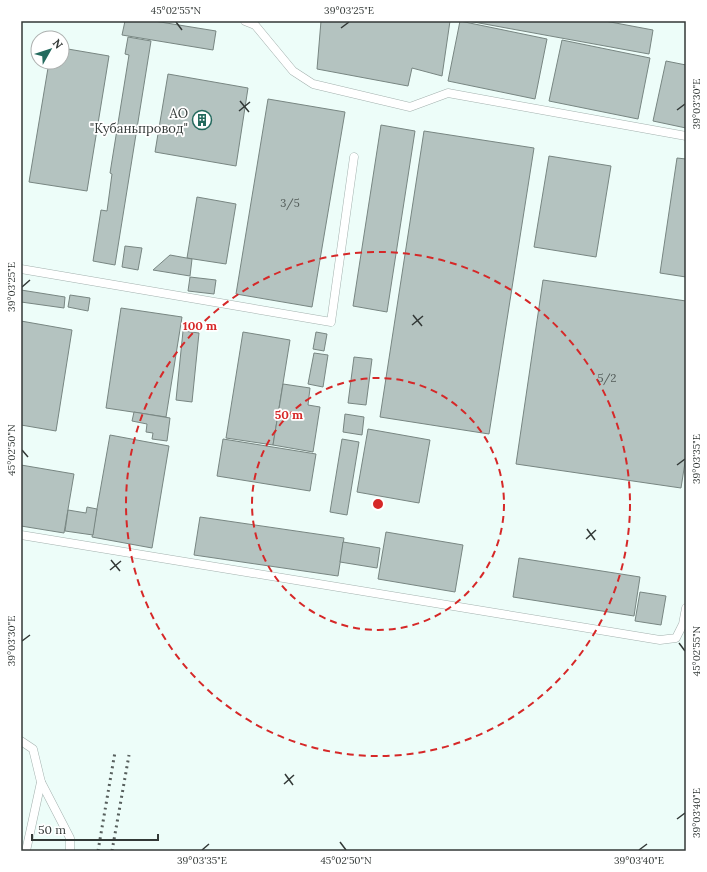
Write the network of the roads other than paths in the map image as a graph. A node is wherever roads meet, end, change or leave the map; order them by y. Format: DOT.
graph roads {
  1 [pos="245,21"];
  2 [pos="686,136"];
  3 [pos="354,157"];
  4 [pos="21,269"];
  5 [pos="21,535"];
  6 [pos="686,608"];
  7 [pos="21,742"];
  8 [pos="41,782"];
  9 [pos="26,851"];
  10 [pos="70,851"];
  1 -- 2 [label="lane"];
  3 -- 4 [label="lane"];
  5 -- 6 [label="lane"];
  7 -- 8 [label="lane"];
  8 -- 9 [label="lane"];
  8 -- 10 [label="lane"];
}
